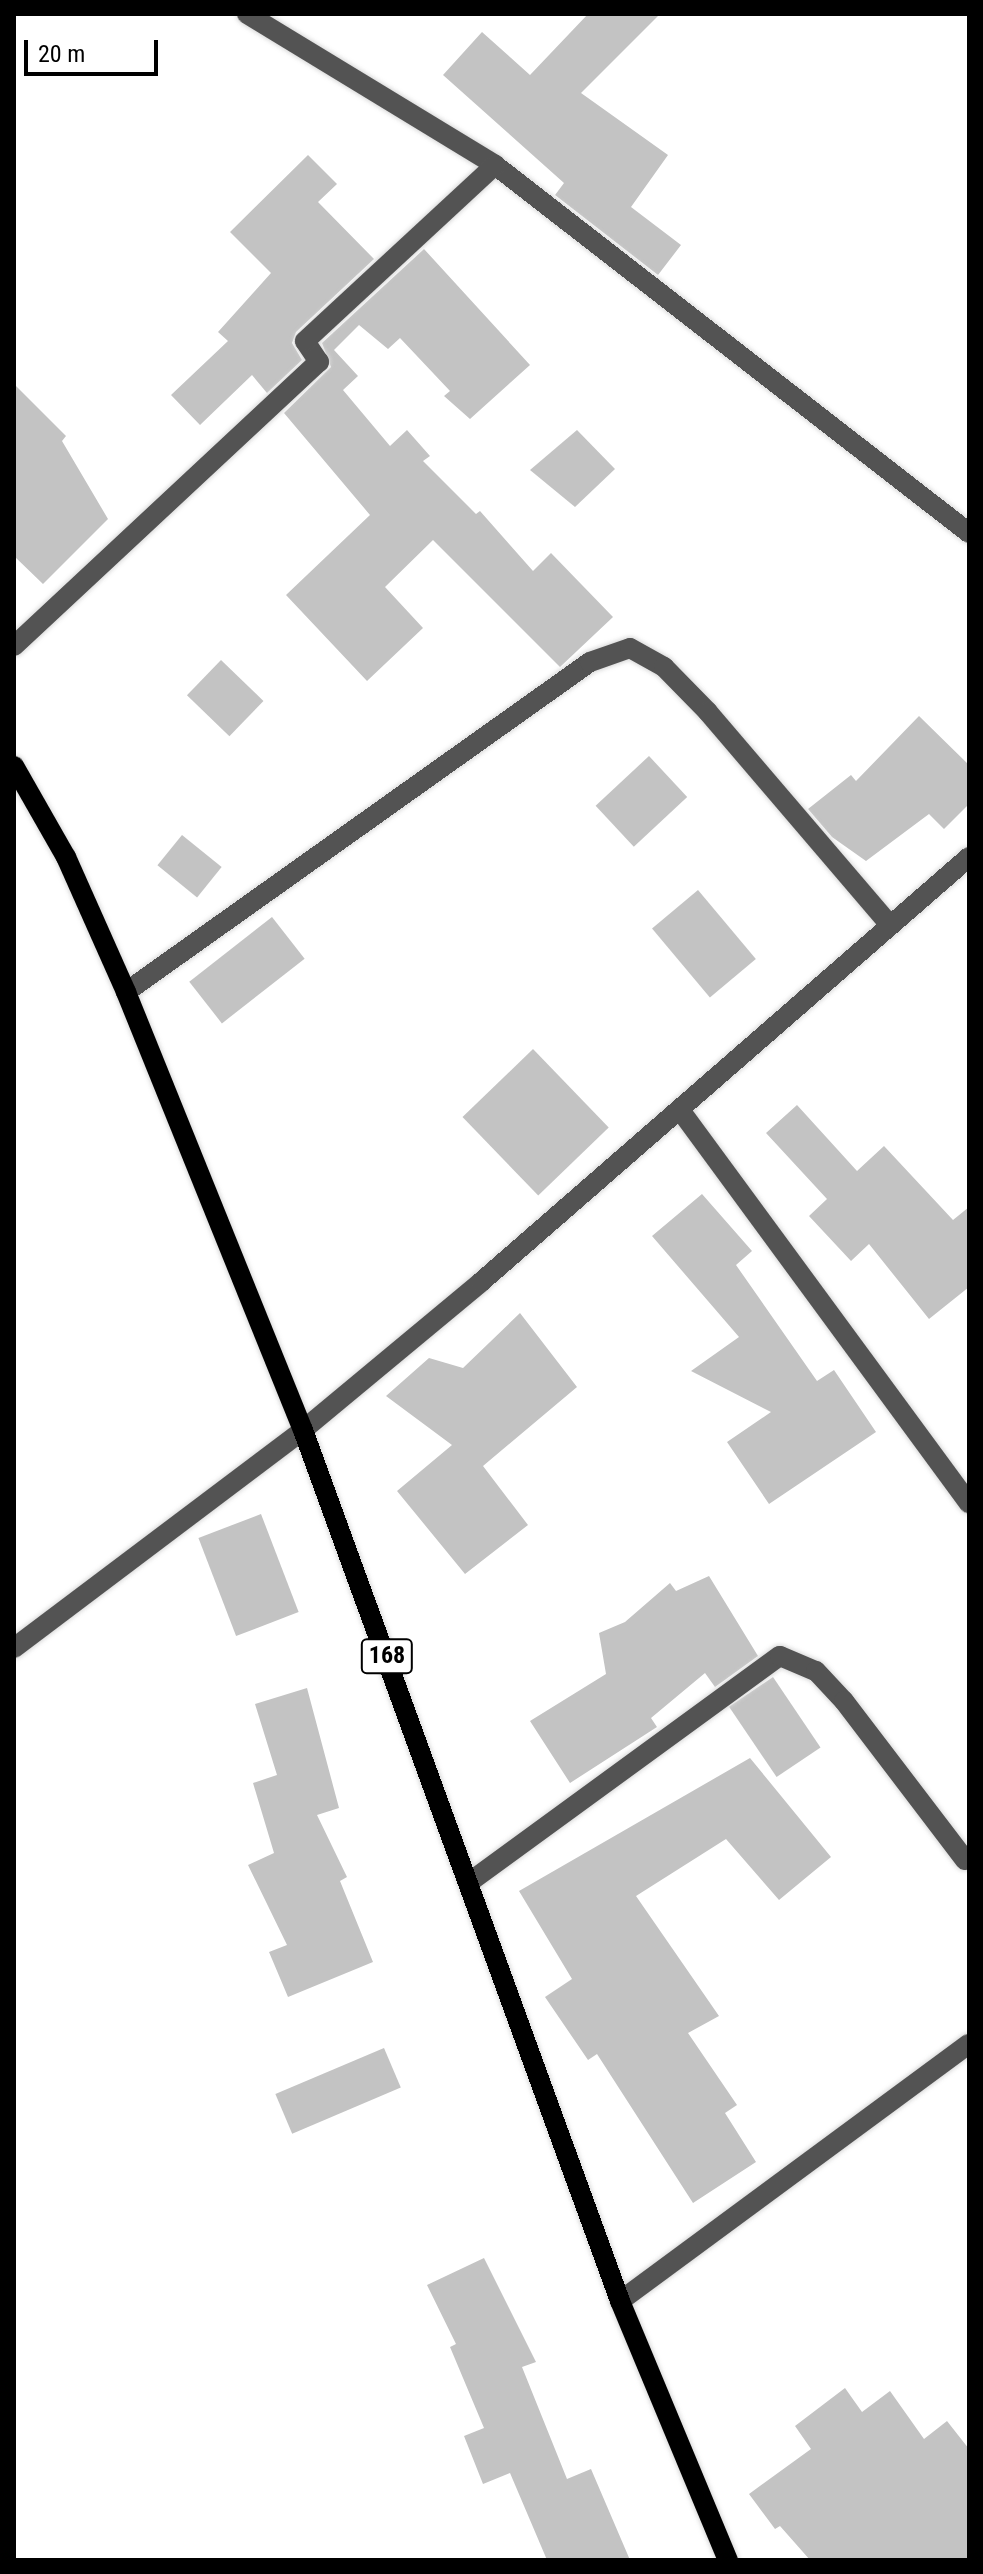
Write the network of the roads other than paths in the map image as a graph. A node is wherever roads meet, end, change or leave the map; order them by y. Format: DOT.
graph roads {
  1 [pos="247,14"];
  2 [pos="495,165"];
  3 [pos="969,533"];
  4 [pos="14,646"];
  5 [pos="14,766"];
  6 [pos="969,857"];
  7 [pos="889,924"];
  8 [pos="126,992"];
  9 [pos="680,1110"];
  10 [pos="303,1430"];
  11 [pos="969,1503"];
  12 [pos="14,1648"];
  13 [pos="965,1860"];
  14 [pos="471,1881"];
  15 [pos="969,2044"];
  16 [pos="620,2301"];
  17 [pos="728,2560"];
  1 -- 2 [label="street"];
  2 -- 3 [label="street"];
  2 -- 4 [label="street"];
  5 -- 8 [label="main road, 168"];
  6 -- 7 [label="street"];
  7 -- 8 [label="street"];
  7 -- 9 [label="street"];
  8 -- 10 [label="main road, 168"];
  9 -- 10 [label="street"];
  9 -- 11 [label="street"];
  10 -- 12 [label="street"];
  10 -- 14 [label="main road, 168"];
  13 -- 14 [label="street"];
  14 -- 16 [label="main road, 168"];
  15 -- 16 [label="street"];
  16 -- 17 [label="main road, 168"];
}
